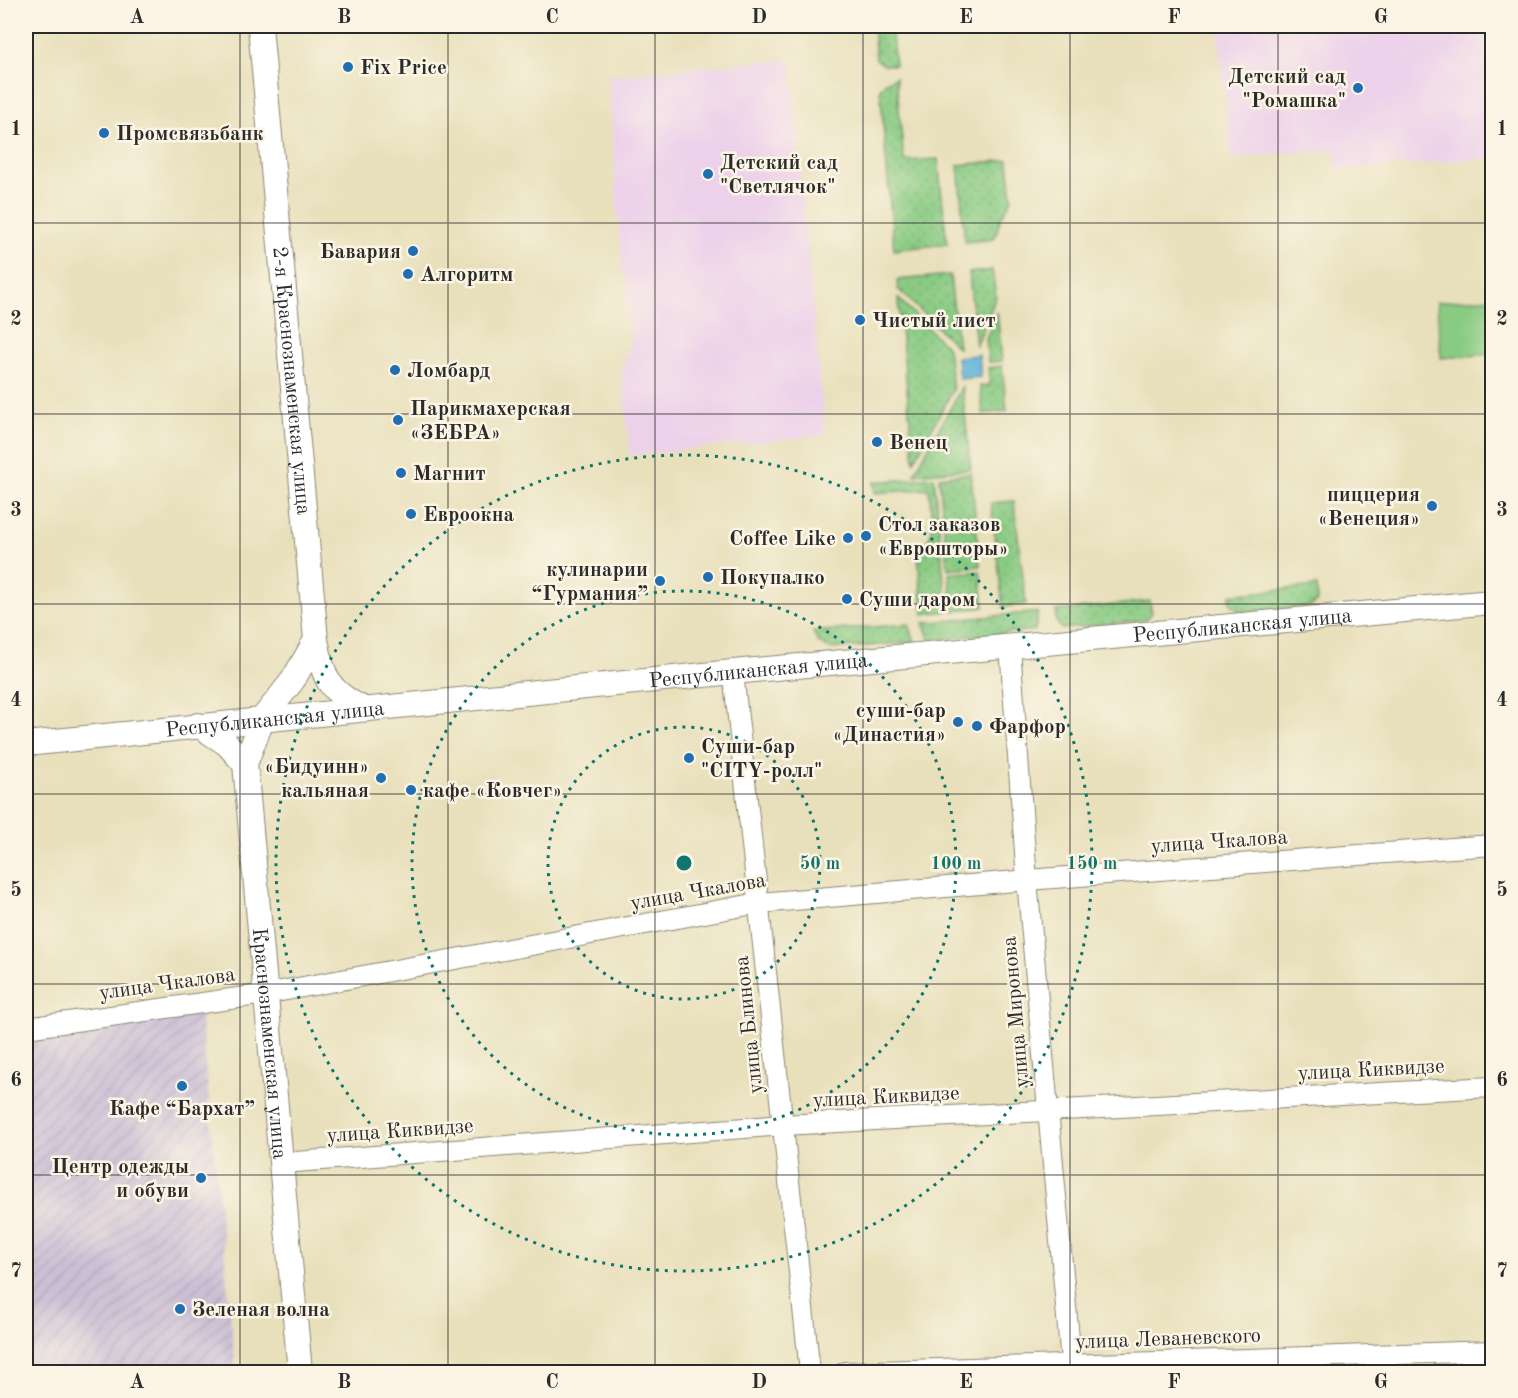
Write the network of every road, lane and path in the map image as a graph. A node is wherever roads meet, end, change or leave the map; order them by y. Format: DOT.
graph roads {
  1 [pos="260,26"];
  2 [pos="1492,602"];
  3 [pos="316,640"];
  4 [pos="1010,647"];
  5 [pos="733,672"];
  6 [pos="364,710"];
  7 [pos="263,718"];
  8 [pos="198,725"];
  9 [pos="26,744"];
  10 [pos="245,764"];
  11 [pos="1492,845"];
  12 [pos="1027,880"];
  13 [pos="759,903"];
  14 [pos="265,994"];
  15 [pos="26,1028"];
  16 [pos="1492,1087"];
  17 [pos="1047,1112"];
  18 [pos="783,1125"];
  19 [pos="282,1163"];
  20 [pos="1492,1350"];
  21 [pos="1071,1369"];
  22 [pos="300,1372"];
  23 [pos="810,1372"];
  24 [pos="845,1372"];
  1 -- 3 [label="street, 2-я Краснознаменская улица"];
  2 -- 4 [label="street, Республиканская улица"];
  3 -- 6 [label="street, 2-я Краснознаменская улица"];
  3 -- 7 [label="street"];
  4 -- 5 [label="street, Республиканская улица"];
  4 -- 12 [label="street, улица Миронова"];
  5 -- 6 [label="street, Республиканская улица"];
  5 -- 13 [label="street, улица Блинова"];
  6 -- 7 [label="street, Республиканская улица"];
  7 -- 8 [label="street, Республиканская улица"];
  7 -- 10 [label="street, Краснознаменская улица"];
  8 -- 9 [label="street, Республиканская улица"];
  8 -- 10 [label="street"];
  10 -- 14 [label="street, Краснознаменская улица"];
  11 -- 12 [label="street, улица Чкалова"];
  12 -- 13 [label="street, улица Чкалова"];
  12 -- 17 [label="street, улица Миронова"];
  13 -- 14 [label="street, улица Чкалова"];
  13 -- 18 [label="street, улица Блинова"];
  14 -- 15 [label="street, улица Чкалова"];
  14 -- 19 [label="street, Краснознаменская улица"];
  16 -- 17 [label="street, улица Киквидзе"];
  17 -- 18 [label="street, улица Киквидзе"];
  17 -- 21 [label="street, улица Миронова"];
  18 -- 19 [label="street, улица Киквидзе"];
  18 -- 23 [label="street, улица Блинова"];
  19 -- 22 [label="street, Краснознаменская улица"];
  20 -- 21 [label="street, улица Леваневского"];
  21 -- 24 [label="street, улица Леваневского"];
}
